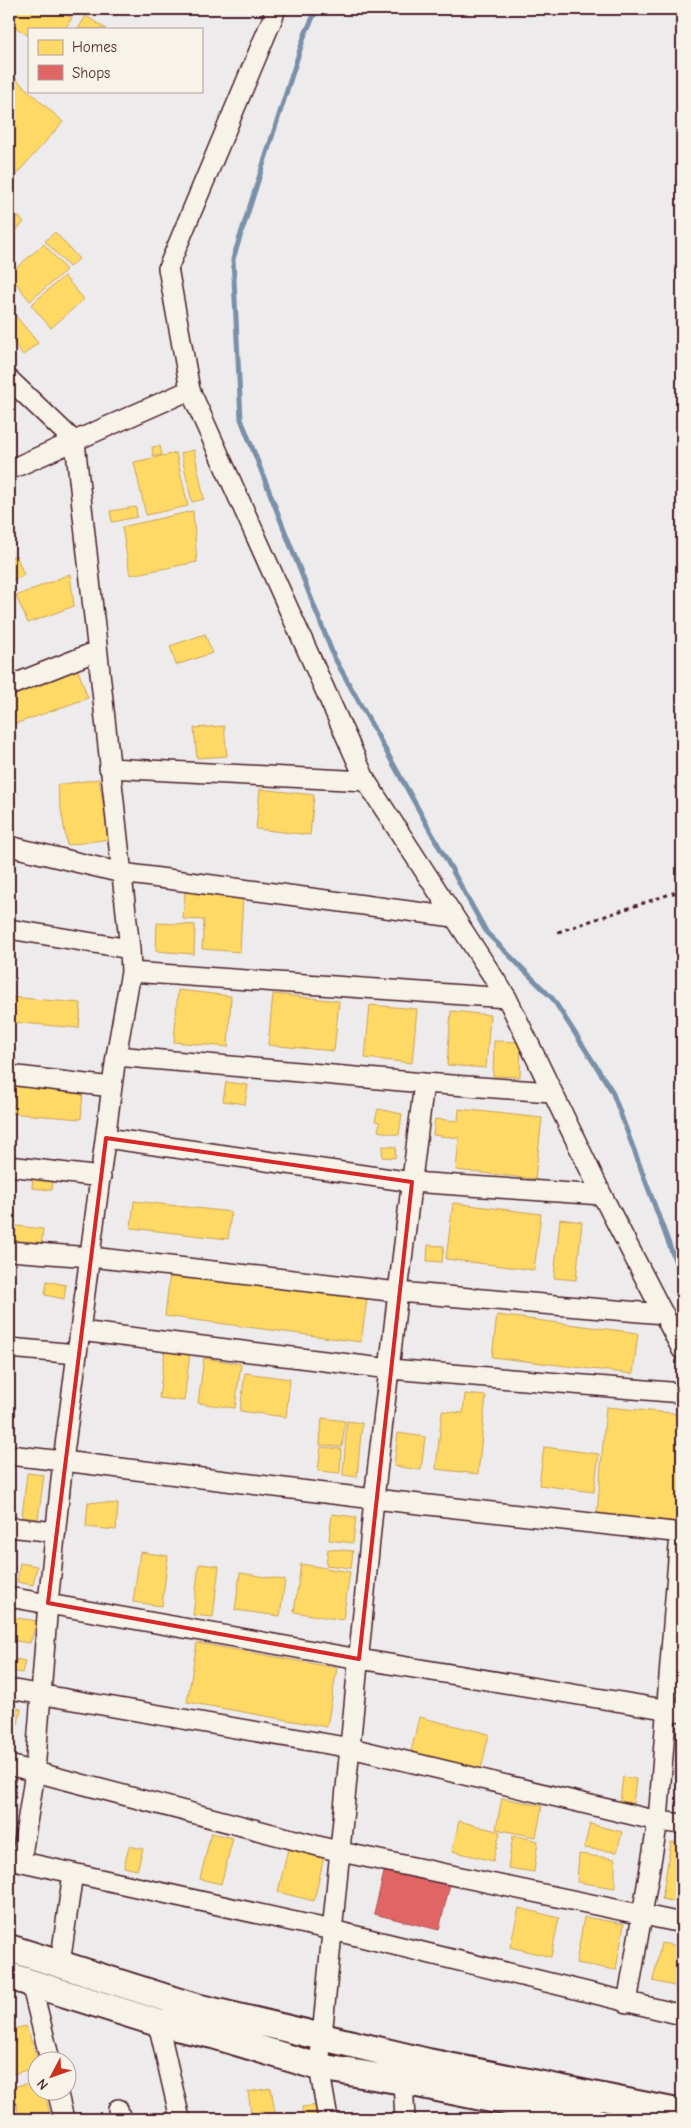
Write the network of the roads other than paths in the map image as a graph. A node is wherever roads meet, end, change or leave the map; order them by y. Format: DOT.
graph roads {
  1 [pos="273,9"];
  2 [pos="9,379"];
  3 [pos="190,390"];
  4 [pos="75,442"];
  5 [pos="9,470"];
  6 [pos="97,651"];
  7 [pos="9,686"];
  8 [pos="109,768"];
  9 [pos="366,781"];
  10 [pos="9,846"];
  11 [pos="122,873"];
  12 [pos="454,916"];
  13 [pos="9,930"];
  14 [pos="130,949"];
  15 [pos="131,972"];
  16 [pos="507,998"];
  17 [pos="116,1056"];
  18 [pos="9,1075"];
  19 [pos="424,1083"];
  20 [pos="112,1087"];
  21 [pos="551,1092"];
  22 [pos="106,1138"];
  23 [pos="9,1166"];
  24 [pos="101,1177"];
  25 [pos="412,1182"];
  26 [pos="602,1195"];
  27 [pos="9,1251"];
  28 [pos="90,1257"];
  29 [pos="398,1292"];
  30 [pos="664,1314"];
  31 [pos="80,1331"];
  32 [pos="9,1348"];
  33 [pos="682,1350"];
  34 [pos="77,1354"];
  35 [pos="390,1369"];
  36 [pos="682,1393"];
  37 [pos="9,1455"];
  38 [pos="63,1461"];
  39 [pos="374,1498"];
  40 [pos="9,1527"];
  41 [pos="56,1532"];
  42 [pos="681,1533"];
  43 [pos="9,1597"];
  44 [pos="48,1603"];
  45 [pos="359,1659"];
  46 [pos="9,1689"];
  47 [pos="40,1695"];
  48 [pos="674,1711"];
  49 [pos="351,1748"];
  50 [pos="9,1765"];
  51 [pos="35,1772"];
  52 [pos="658,1821"];
  53 [pos="682,1824"];
  54 [pos="341,1852"];
  55 [pos="15,1860"];
  56 [pos="72,1873"];
  57 [pos="642,1914"];
  58 [pos="682,1923"];
  59 [pos="332,1930"];
  60 [pos="9,1948"];
  61 [pos="60,1964"];
  62 [pos="20,1980"];
  63 [pos="627,2004"];
  64 [pos="682,2016"];
  65 [pos="158,2023"];
  66 [pos="322,2037"];
  67 [pos="46,2050"];
  68 [pos="319,2067"];
  69 [pos="403,2081"];
  70 [pos="59,2100"];
  71 [pos="682,2113"];
  72 [pos="581,2118"];
  73 [pos="64,2119"];
  74 [pos="180,2119"];
  75 [pos="328,2119"];
  76 [pos="405,2119"];
  1 -- 3 [label="street"];
  2 -- 4 [label="street"];
  3 -- 4 [label="street"];
  3 -- 9 [label="street"];
  4 -- 5 [label="street"];
  4 -- 6 [label="street"];
  6 -- 7 [label="street"];
  6 -- 8 [label="street"];
  8 -- 9 [label="street"];
  8 -- 11 [label="street"];
  9 -- 12 [label="street"];
  10 -- 11 [label="street"];
  11 -- 12 [label="street"];
  11 -- 14 [label="street"];
  12 -- 16 [label="street"];
  13 -- 14 [label="street"];
  14 -- 15 [label="street"];
  15 -- 16 [label="street"];
  15 -- 17 [label="street"];
  16 -- 21 [label="street"];
  17 -- 19 [label="street"];
  17 -- 20 [label="street"];
  18 -- 20 [label="street"];
  19 -- 21 [label="street"];
  19 -- 25 [label="street"];
  20 -- 22 [label="street"];
  21 -- 26 [label="street"];
  22 -- 24 [label="street"];
  22 -- 25 [label="street"];
  23 -- 24 [label="street"];
  24 -- 28 [label="street"];
  25 -- 26 [label="street"];
  25 -- 29 [label="street"];
  26 -- 30 [label="street"];
  27 -- 28 [label="street"];
  28 -- 29 [label="street"];
  28 -- 31 [label="street"];
  29 -- 30 [label="street"];
  29 -- 35 [label="street"];
  30 -- 33 [label="street"];
  31 -- 34 [label="street"];
  31 -- 35 [label="street"];
  32 -- 34 [label="street"];
  34 -- 38 [label="street"];
  35 -- 36 [label="street"];
  35 -- 39 [label="street"];
  37 -- 38 [label="street"];
  38 -- 39 [label="street"];
  38 -- 41 [label="street"];
  39 -- 42 [label="street"];
  39 -- 45 [label="street"];
  40 -- 41 [label="street"];
  41 -- 44 [label="street"];
  42 -- 48 [label="street"];
  43 -- 44 [label="street"];
  44 -- 45 [label="street"];
  44 -- 47 [label="street"];
  45 -- 48 [label="street"];
  45 -- 49 [label="street"];
  46 -- 47 [label="street"];
  47 -- 49 [label="street"];
  47 -- 51 [label="street"];
  48 -- 52 [label="street"];
  49 -- 52 [label="street"];
  49 -- 54 [label="street"];
  50 -- 51 [label="street"];
  51 -- 54 [label="street"];
  51 -- 55 [label="street"];
  52 -- 53 [label="street"];
  52 -- 57 [label="street"];
  54 -- 57 [label="street"];
  54 -- 59 [label="street"];
  55 -- 56 [label="street"];
  56 -- 59 [label="street"];
  56 -- 61 [label="street"];
  57 -- 58 [label="street"];
  57 -- 63 [label="street"];
  59 -- 63 [label="street"];
  59 -- 66 [label="street"];
  60 -- 61 [label="main road"];
  61 -- 66 [label="main road"];
  62 -- 65 [label="main road"];
  62 -- 67 [label="street"];
  63 -- 64 [label="street"];
  65 -- 68 [label="main road"];
  65 -- 74 [label="street"];
  66 -- 68 [label="street"];
  66 -- 71 [label="main road"];
  68 -- 69 [label="main road"];
  68 -- 75 [label="street"];
  69 -- 72 [label="main road"];
  69 -- 76 [label="street"];
  70 -- 73 [label="street"];
}
